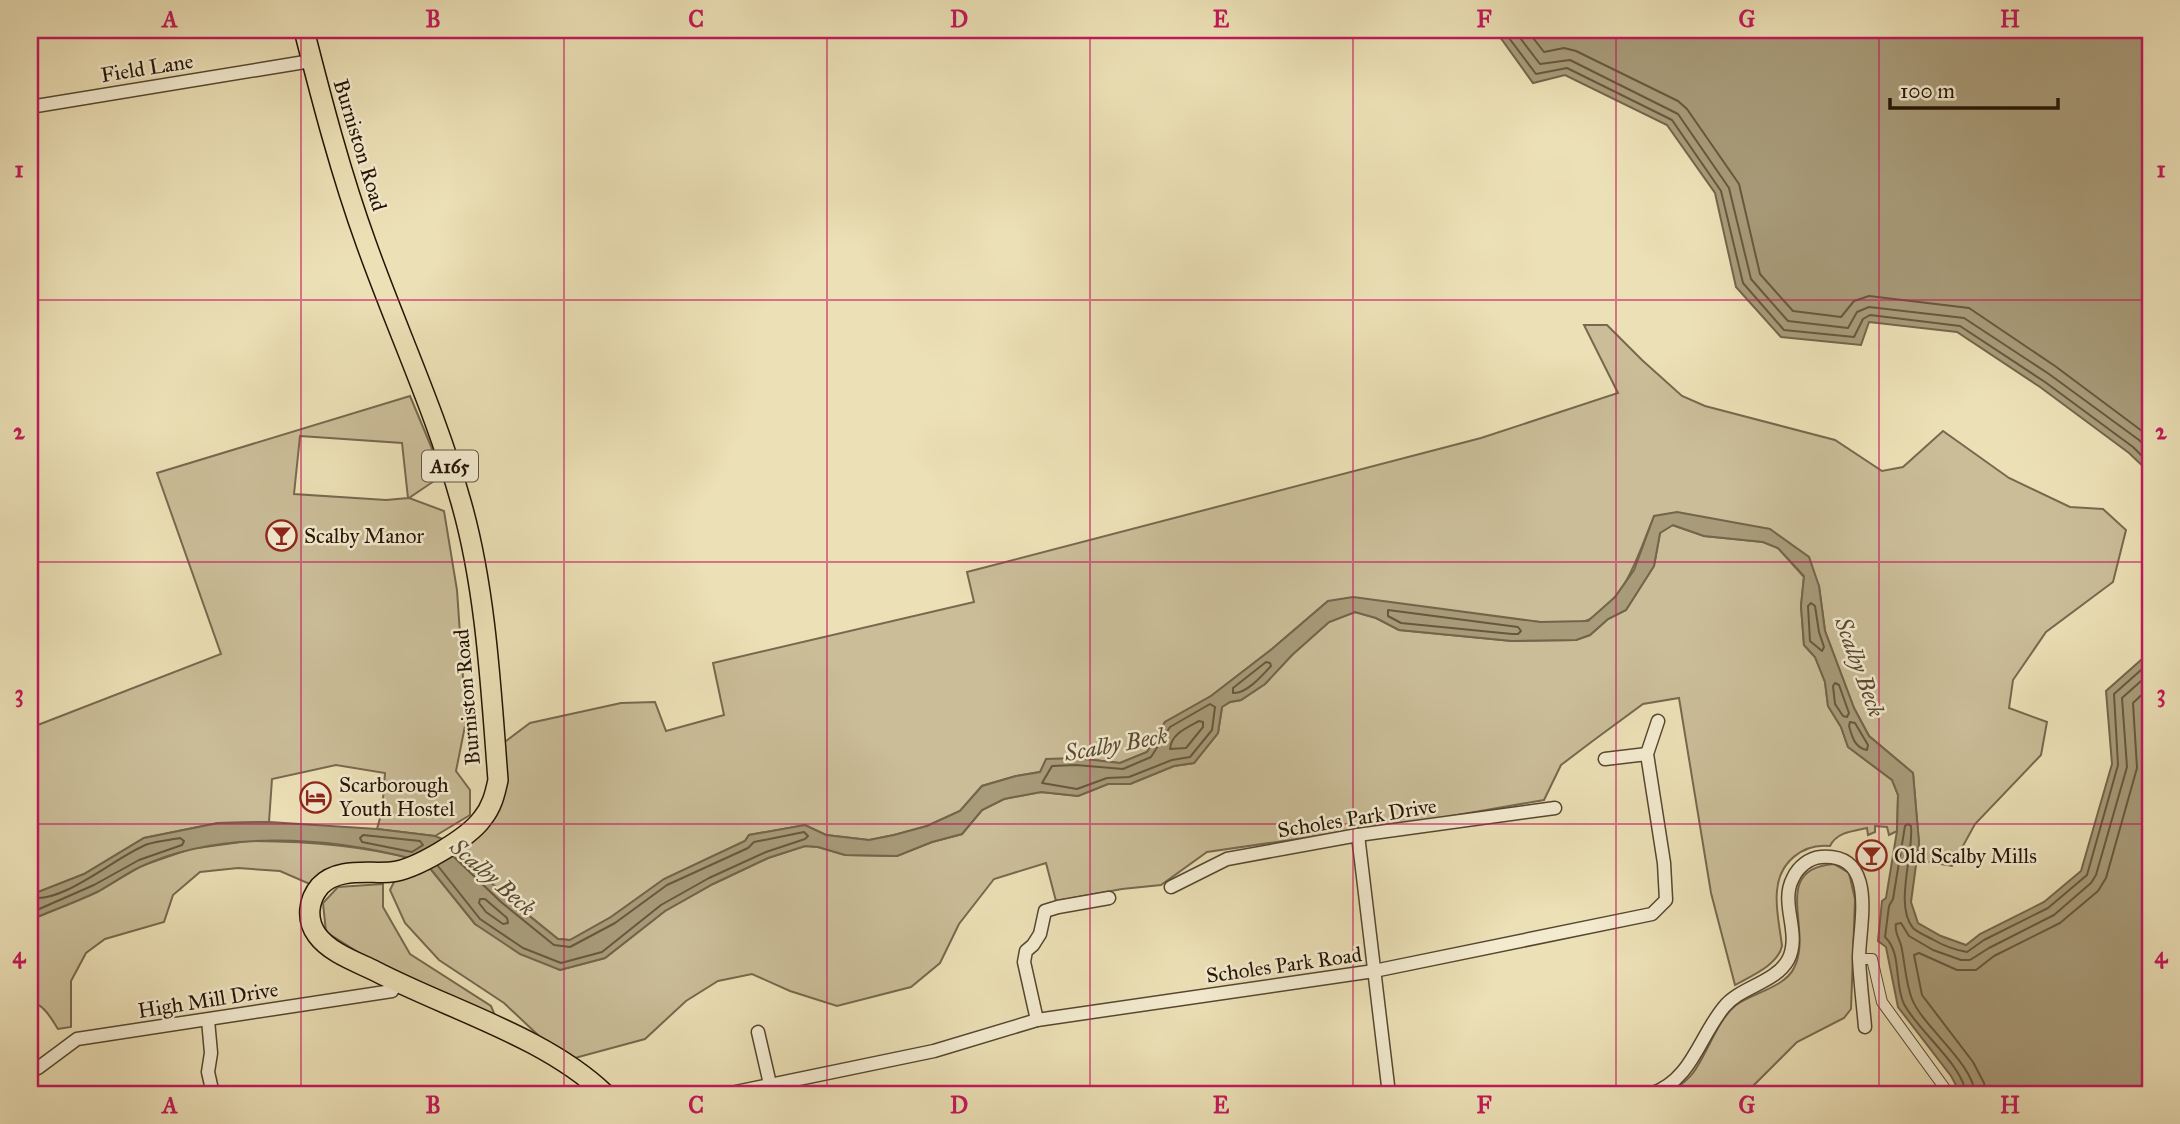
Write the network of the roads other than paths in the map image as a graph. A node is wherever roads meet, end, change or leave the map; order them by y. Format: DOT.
graph roads {
  1 [pos="304,30"];
  2 [pos="311,61"];
  3 [pos="30,107"];
  4 [pos="1658,722"];
  5 [pos="1647,754"];
  6 [pos="1605,759"];
  7 [pos="1555,808"];
  8 [pos="1358,835"];
  9 [pos="1171,887"];
  10 [pos="1109,898"];
  11 [pos="1859,958"];
  12 [pos="1374,971"];
  13 [pos="396,982"];
  14 [pos="208,1020"];
  15 [pos="1037,1020"];
  16 [pos="1865,1027"];
  17 [pos="758,1032"];
  18 [pos="30,1071"];
  19 [pos="770,1084"];
  20 [pos="213,1094"];
  21 [pos="605,1094"];
  22 [pos="726,1094"];
  23 [pos="1389,1094"];
  24 [pos="1651,1094"];
  25 [pos="1949,1094"];
  1 -- 2 [label="main road, Burniston Road / A165"];
  2 -- 3 [label="street, Field Lane"];
  2 -- 13 [label="main road, Burniston Road / A165"];
  4 -- 5 [label="street, Scholes Park Road"];
  5 -- 6 [label="street"];
  5 -- 12 [label="street, Scholes Park Road"];
  7 -- 8 [label="street, Scholes Park Drive"];
  8 -- 9 [label="street, Scholes Park Drive"];
  8 -- 12 [label="street"];
  10 -- 15 [label="street"];
  11 -- 16 [label="street"];
  11 -- 24 [label="street"];
  11 -- 25 [label="street"];
  12 -- 15 [label="street, Scholes Park Road"];
  12 -- 23 [label="street"];
  13 -- 14 [label="street, High Mill Drive"];
  13 -- 21 [label="main road, Burniston Road / A165"];
  14 -- 18 [label="street, High Mill Drive"];
  14 -- 20 [label="street"];
  15 -- 19 [label="street, Scholes Park Road"];
  17 -- 19 [label="street"];
  19 -- 22 [label="street, Scholes Park Road"];
}
